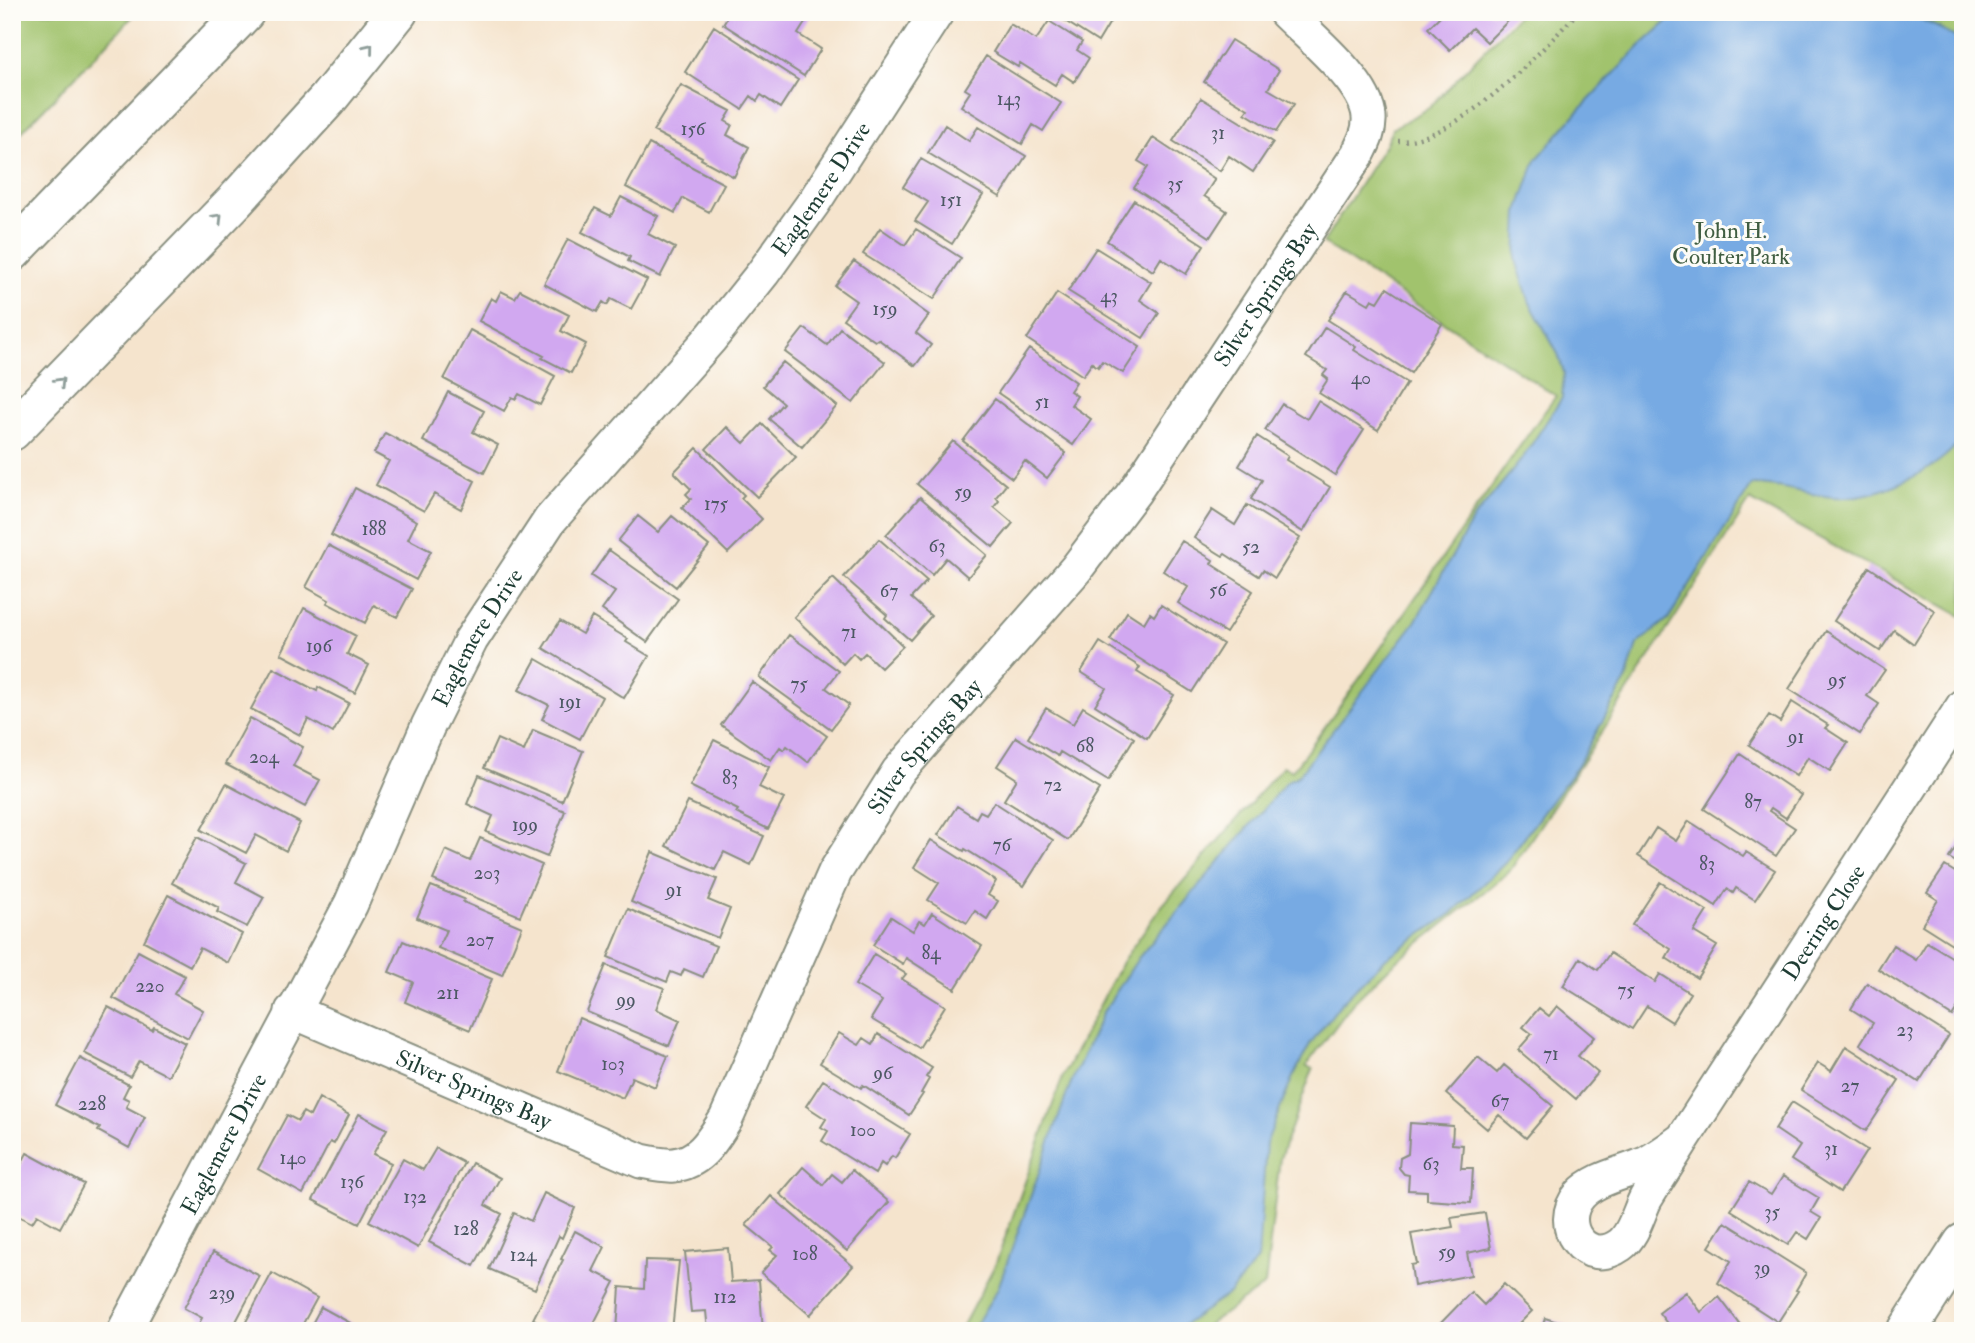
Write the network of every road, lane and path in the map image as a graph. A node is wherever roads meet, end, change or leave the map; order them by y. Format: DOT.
graph roads {
  1 [pos="245,12"];
  2 [pos="398,12"];
  3 [pos="937,12"];
  4 [pos="1285,12"];
  5 [pos="1578,12"];
  6 [pos="1368,130"];
  7 [pos="12,252"];
  8 [pos="12,431"];
  9 [pos="1963,706"];
  10 [pos="292,1011"];
  11 [pos="1683,1139"];
  12 [pos="1963,1243"];
  13 [pos="124,1331"];
  14 [pos="1907,1331"];
  1 -- 7 [label="main road"];
  8 -- 2 [label="main road, one-way"];
  3 -- 10 [label="street, Eaglemere Drive"];
  4 -- 6 [label="street"];
  5 -- 6 [label="path"];
  6 -- 10 [label="street, Silver Springs Bay"];
  9 -- 11 [label="street, Deering Close"];
  10 -- 13 [label="street, Eaglemere Drive"];
  12 -- 14 [label="main road"];
}
